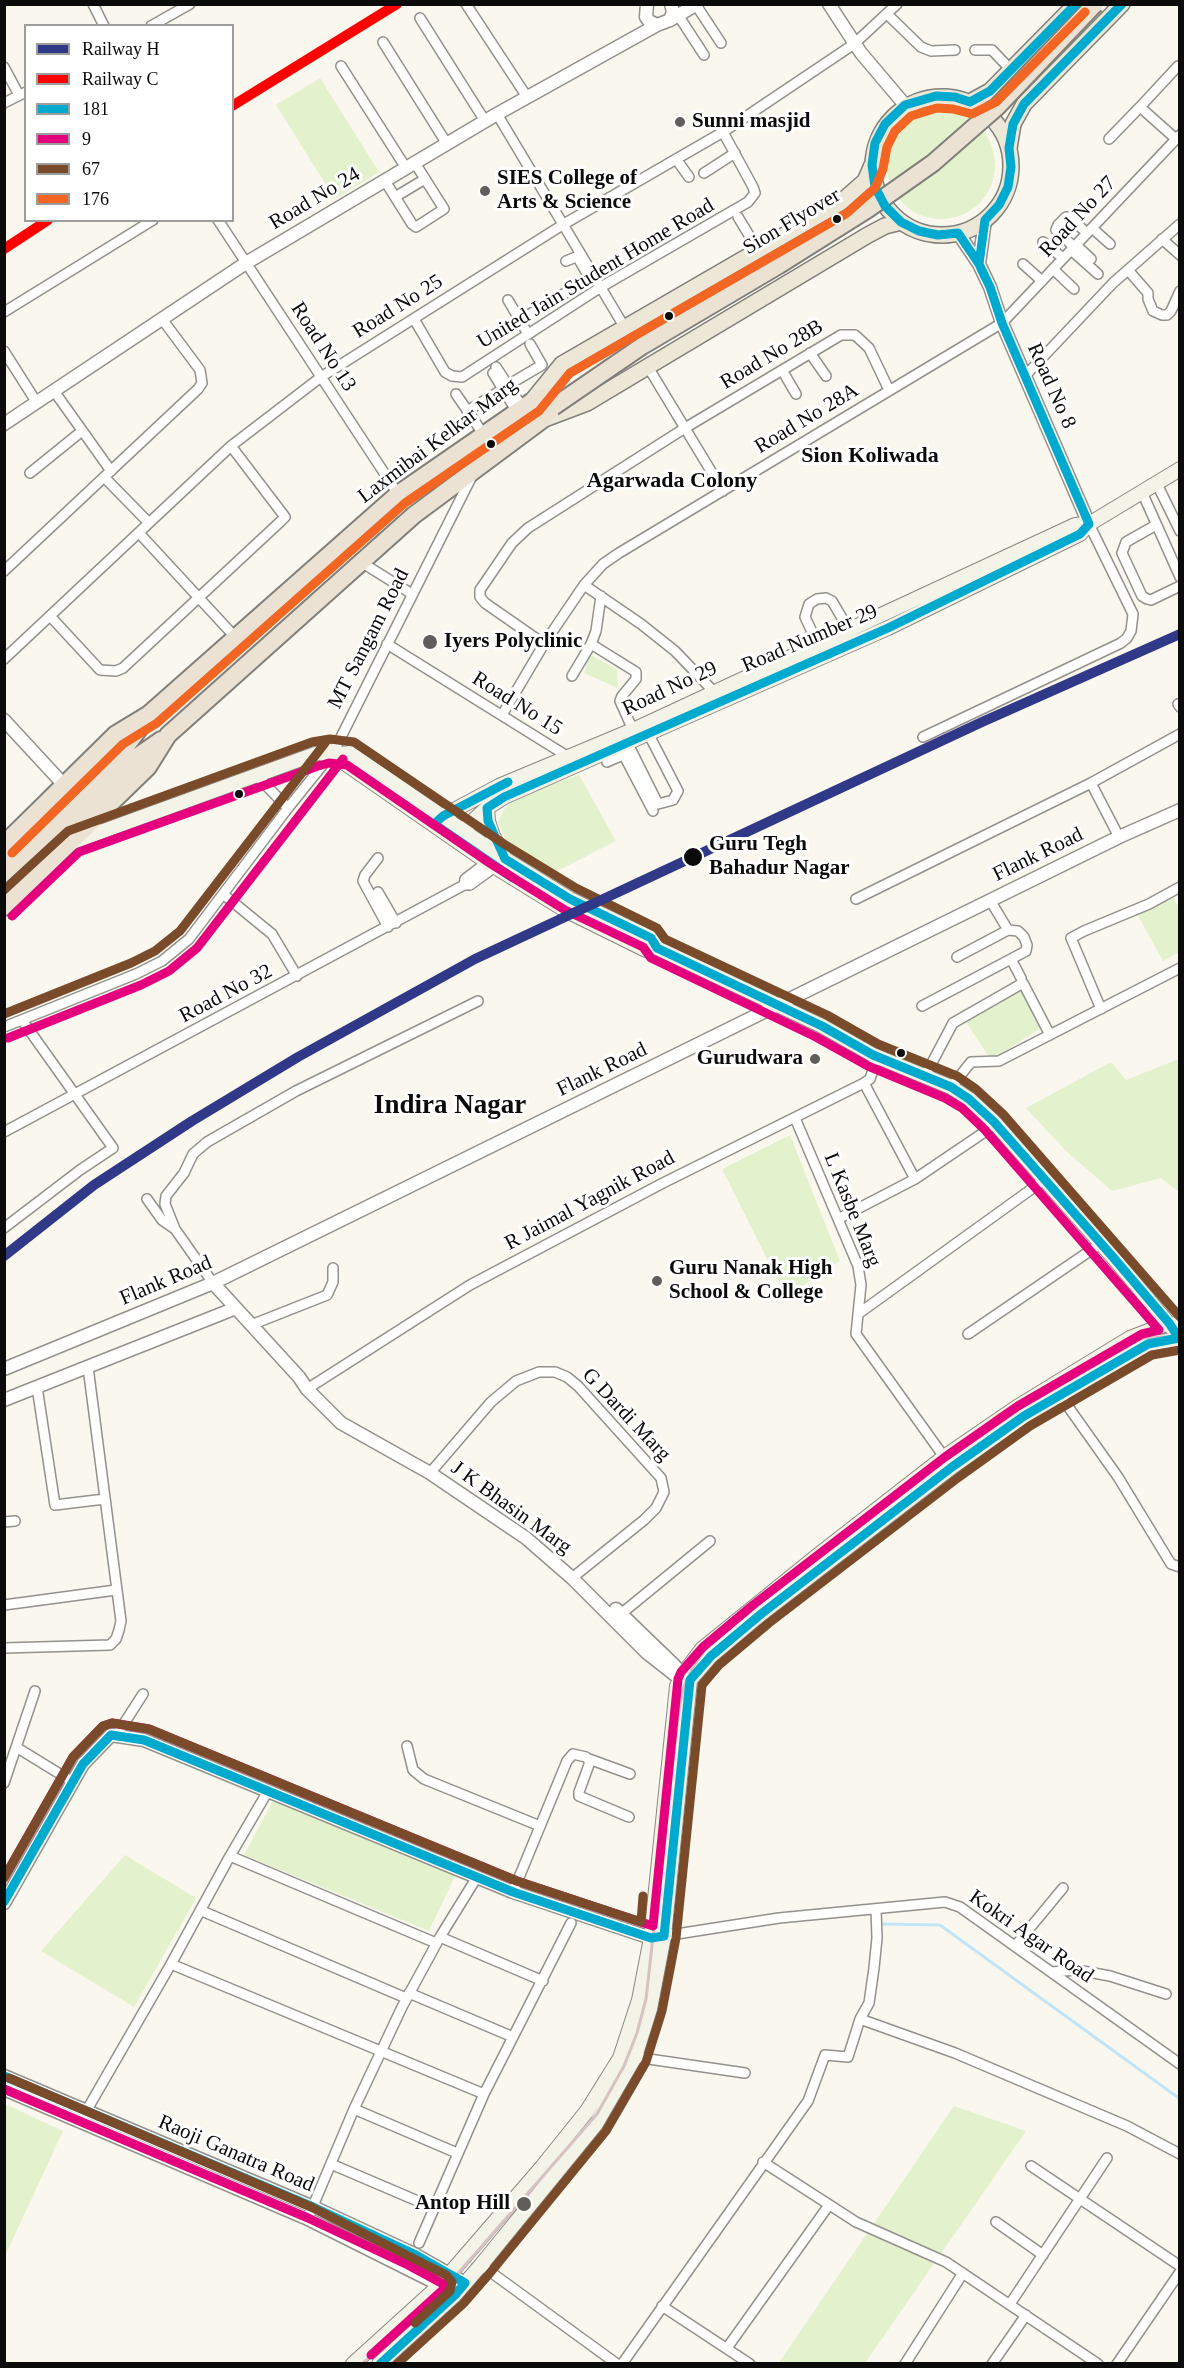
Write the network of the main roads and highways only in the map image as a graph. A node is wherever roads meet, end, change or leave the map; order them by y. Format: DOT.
graph roads {
  1 [pos="1076,4"];
  2 [pos="1089,4"];
  3 [pos="1095,4"];
  4 [pos="1122,4"];
  5 [pos="970,102"];
  6 [pos="1009,148"];
  7 [pos="872,165"];
  8 [pos="901,222"];
  9 [pos="536,407"];
  10 [pos="1179,469"];
  11 [pos="1089,524"];
  12 [pos="820,650"];
  13 [pos="718,696"];
  14 [pos="149,714"];
  15 [pos="168,735"];
  16 [pos="625,743"];
  17 [pos="132,751"];
  18 [pos="570,761"];
  19 [pos="487,808"];
  20 [pos="438,820"];
  21 [pos="458,834"];
  22 [pos="73,842"];
  23 [pos="4,843"];
  24 [pos="496,860"];
  25 [pos="4,863"];
  26 [pos="4,883"];
  27 [pos="4,907"];
  28 [pos="1174,1325"];
  29 [pos="1179,1338"];
  30 [pos="1056,1390"];
  31 [pos="657,1937"];
  32 [pos="554,2151"];
  33 [pos="566,2161"];
  34 [pos="353,2364"];
  35 [pos="379,2364"];
  1 -- 5 [label="main road"];
  2 -- 9 [label="highway, Sion Flyover, bridge"];
  3 -- 9 [label="highway, Sion Flyover, bridge"];
  4 -- 6 [label="main road"];
  5 -- 6 [label="main road"];
  5 -- 7 [label="main road"];
  6 -- 8 [label="main road"];
  7 -- 8 [label="main road"];
  7 -- 9 [label="main road, Laxmibai Kelkar Marg"];
  8 -- 9 [label="main road, Laxmibai Kelkar Marg"];
  9 -- 14 [label="highway, Laxmibai Kelkar Marg"];
  9 -- 15 [label="highway, Laxmibai Kelkar Marg"];
  10 -- 11 [label="main road, Road Number 29"];
  11 -- 12 [label="main road"];
  11 -- 12 [label="main road, Road Number 29"];
  12 -- 13 [label="main road, Road Number 29"];
  13 -- 16 [label="main road, Road No 29"];
  13 -- 16 [label="main road, Road Number 29"];
  14 -- 17 [label="highway"];
  14 -- 23 [label="highway, Laxmibai Kelkar Marg"];
  15 -- 17 [label="highway"];
  15 -- 22 [label="highway, Laxmibai Kelkar Marg"];
  16 -- 18 [label="main road, Road Number 29"];
  16 -- 18 [label="main road, Road No 29"];
  17 -- 25 [label="highway"];
  17 -- 26 [label="highway"];
  18 -- 19 [label="main road, Road Number 29"];
  18 -- 20 [label="main road, Road No 29"];
  19 -- 21 [label="main road, Road Number 29"];
  19 -- 24 [label="main road"];
  20 -- 21 [label="main road"];
  20 -- 22 [label="main road"];
  21 -- 24 [label="main road"];
  22 -- 27 [label="highway, Laxmibai Kelkar Marg"];
  24 -- 28 [label="main road"];
  28 -- 29 [label="main road"];
  28 -- 30 [label="main road"];
  29 -- 30 [label="main road"];
  30 -- 31 [label="main road"];
  31 -- 32 [label="main road"];
  31 -- 33 [label="main road"];
  32 -- 33 [label="main road"];
  32 -- 34 [label="main road"];
  33 -- 35 [label="main road"];
}
